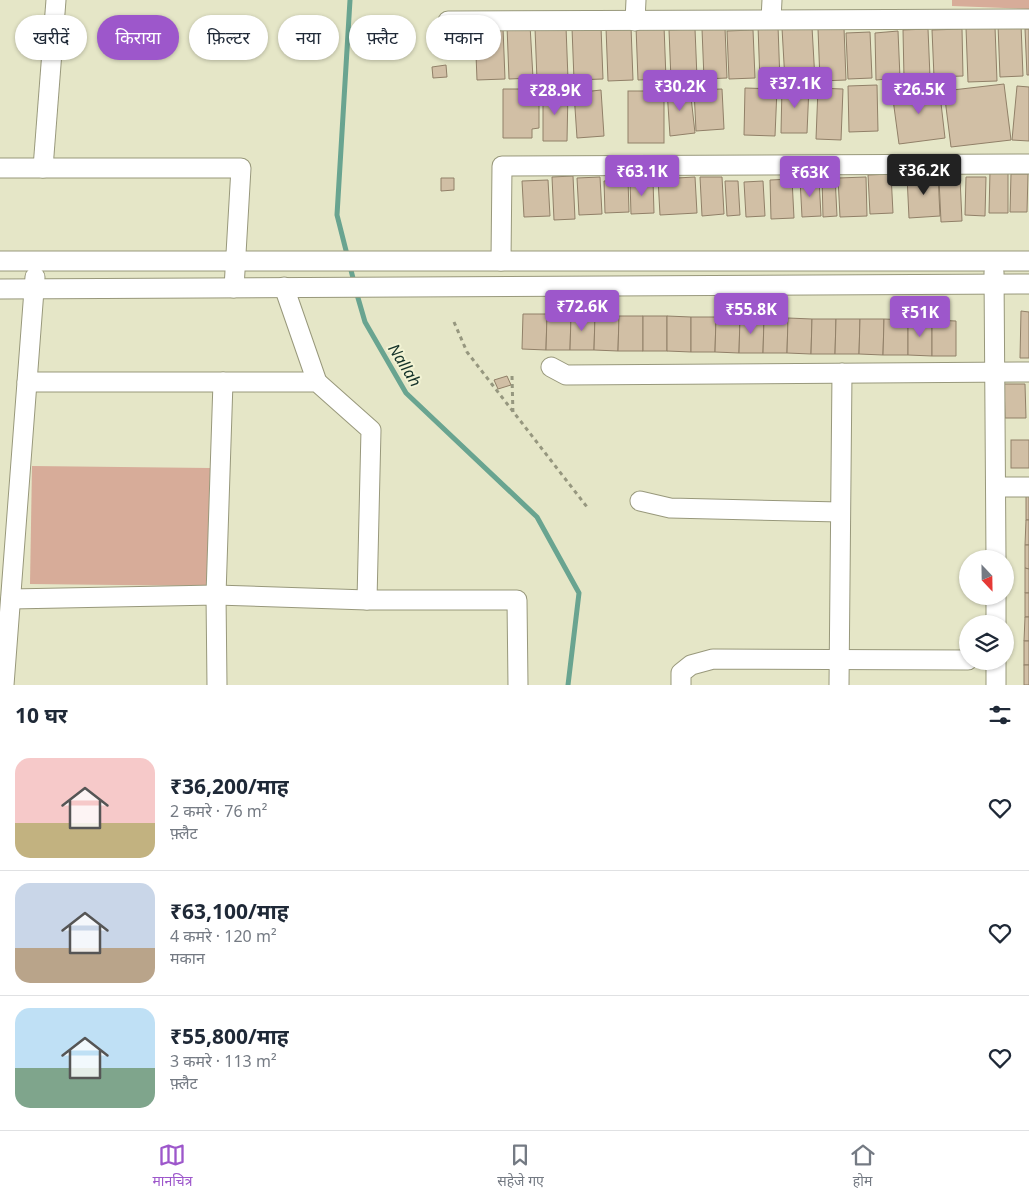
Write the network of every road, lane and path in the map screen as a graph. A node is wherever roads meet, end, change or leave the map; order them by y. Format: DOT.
graph roads {
  1 [pos="56,0"];
  2 [pos="636,0"];
  3 [pos="772,0"];
  4 [pos="928,9"];
  5 [pos="771,19"];
  6 [pos="1029,19"];
  7 [pos="501,21"];
  8 [pos="635,21"];
  9 [pos="1029,164"];
  10 [pos="0,168"];
  11 [pos="43,168"];
  12 [pos="0,261"];
  13 [pos="36,261"];
  14 [pos="236,261"];
  15 [pos="501,261"];
  16 [pos="994,261"];
  17 [pos="1029,261"];
  18 [pos="994,284"];
  19 [pos="1029,284"];
  20 [pos="234,288"];
  21 [pos="291,288"];
  22 [pos="0,289"];
  23 [pos="34,289"];
  24 [pos="454,322"];
  25 [pos="551,367"];
  26 [pos="995,371"];
  27 [pos="1029,372"];
  28 [pos="842,373"];
  29 [pos="512,376"];
  30 [pos="27,382"];
  31 [pos="223,382"];
  32 [pos="317,382"];
  33 [pos="513,415"];
  34 [pos="996,487"];
  35 [pos="1029,487"];
  36 [pos="640,500"];
  37 [pos="587,507"];
  38 [pos="840,512"];
  39 [pos="996,550"];
  40 [pos="216,595"];
  41 [pos="11,599"];
  42 [pos="366,600"];
  43 [pos="839,659"];
  44 [pos="959,660"];
  45 [pos="996,670"];
  46 [pos="4,685"];
  47 [pos="217,685"];
  48 [pos="518,685"];
  49 [pos="681,685"];
  50 [pos="839,685"];
  51 [pos="996,685"];
  1 -- 11 [label="street"];
  2 -- 8 [label="street"];
  3 -- 5 [label="street"];
  4 -- 5 [label="street"];
  4 -- 6 [label="street"];
  5 -- 8 [label="street"];
  7 -- 8 [label="street"];
  9 -- 15 [label="street"];
  10 -- 11 [label="street"];
  11 -- 14 [label="street"];
  12 -- 13 [label="street"];
  13 -- 14 [label="street"];
  13 -- 23 [label="street"];
  14 -- 15 [label="street"];
  14 -- 20 [label="street"];
  15 -- 16 [label="street"];
  16 -- 17 [label="street"];
  16 -- 18 [label="street"];
  18 -- 19 [label="street"];
  18 -- 21 [label="street"];
  18 -- 26 [label="street"];
  20 -- 21 [label="street"];
  20 -- 23 [label="street"];
  21 -- 32 [label="street"];
  22 -- 23 [label="street"];
  23 -- 30 [label="street"];
  24 -- 33 [label="path"];
  25 -- 28 [label="street"];
  26 -- 27 [label="street"];
  26 -- 28 [label="street"];
  26 -- 34 [label="street"];
  28 -- 38 [label="street"];
  29 -- 33 [label="path"];
  30 -- 31 [label="street"];
  30 -- 41 [label="street"];
  31 -- 32 [label="street"];
  31 -- 40 [label="street"];
  32 -- 42 [label="street"];
  33 -- 37 [label="path"];
  34 -- 35 [label="street"];
  34 -- 39 [label="street"];
  36 -- 38 [label="street"];
  38 -- 43 [label="street"];
  40 -- 41 [label="street"];
  40 -- 42 [label="street"];
  40 -- 47 [label="street"];
  41 -- 46 [label="street"];
  42 -- 48 [label="street"];
  43 -- 44 [label="street"];
  43 -- 49 [label="street"];
  43 -- 50 [label="street"];
  45 -- 51 [label="street"];
}
